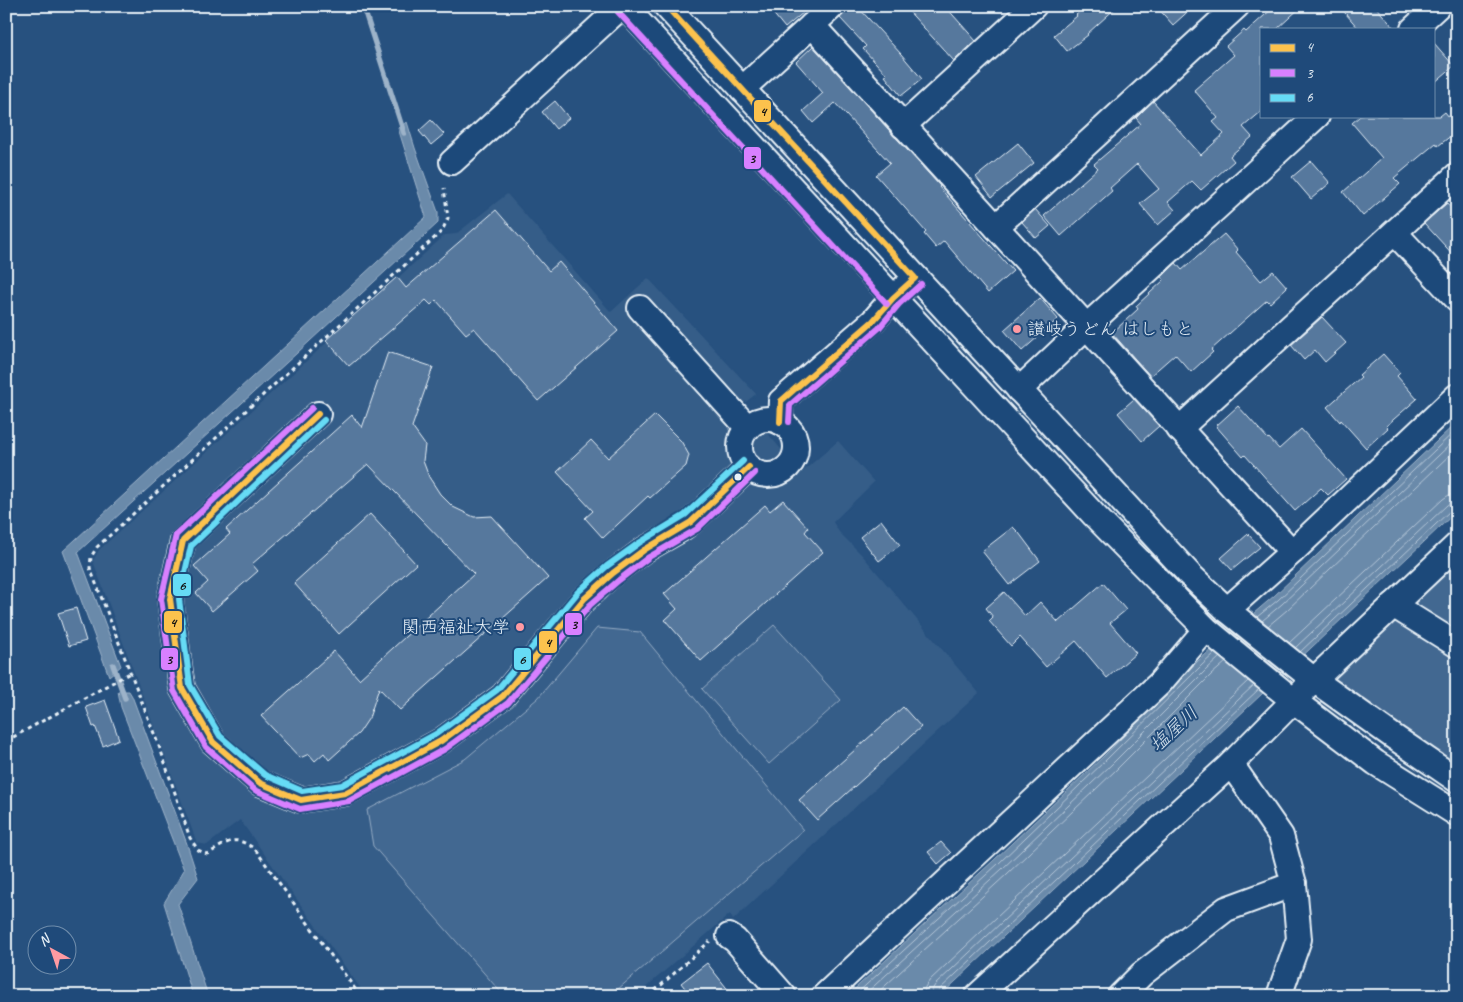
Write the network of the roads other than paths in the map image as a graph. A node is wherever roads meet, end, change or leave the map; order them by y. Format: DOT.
graph roads {
  1 [pos="623,6"];
  2 [pos="666,6"];
  3 [pos="833,6"];
  4 [pos="1034,6"];
  5 [pos="1236,6"];
  6 [pos="1438,6"];
  7 [pos="812,25"];
  8 [pos="1414,28"];
  9 [pos="742,88"];
  10 [pos="1315,118"];
  11 [pos="904,126"];
  12 [pos="452,162"];
  13 [pos="1457,176"];
  14 [pos="996,227"];
  15 [pos="1395,233"];
  16 [pos="915,278"];
  17 [pos="893,298"];
  18 [pos="1457,299"];
  19 [pos="640,308"];
  20 [pos="1086,327"];
  21 [pos="1019,390"];
  22 [pos="1457,396"];
  23 [pos="318,414"];
  24 [pos="780,422"];
  25 [pos="748,428"];
  26 [pos="1180,429"];
  27 [pos="749,467"];
  28 [pos="1457,545"];
  29 [pos="1292,552"];
  30 [pos="1393,605"];
  31 [pos="1227,610"];
  32 [pos="1206,630"];
  33 [pos="1457,646"];
  34 [pos="1314,680"];
  35 [pos="1294,701"];
  36 [pos="1231,764"];
  37 [pos="1457,780"];
  38 [pos="1457,814"];
  39 [pos="1294,884"];
  40 [pos="729,936"];
  41 [pos="784,996"];
  42 [pos="824,996"];
  43 [pos="977,996"];
  44 [pos="1120,996"];
  45 [pos="1279,996"];
  1 -- 12 [label="street"];
  1 -- 17 [label="street"];
  2 -- 9 [label="street"];
  3 -- 7 [label="street"];
  4 -- 11 [label="street"];
  5 -- 14 [label="street"];
  6 -- 8 [label="street"];
  7 -- 9 [label="street"];
  7 -- 11 [label="street"];
  9 -- 16 [label="street"];
  10 -- 20 [label="street"];
  11 -- 14 [label="street"];
  13 -- 15 [label="street"];
  14 -- 20 [label="street"];
  15 -- 18 [label="street"];
  15 -- 26 [label="street"];
  16 -- 17 [label="street"];
  16 -- 21 [label="street"];
  17 -- 24 [label="street"];
  17 -- 32 [label="street"];
  19 -- 25 [label="street"];
  20 -- 21 [label="street"];
  20 -- 26 [label="street"];
  21 -- 31 [label="street"];
  22 -- 29 [label="street"];
  23 -- 27 [label="street"];
  24 -- 25 [label="street"];
  24 -- 27 [label="street"];
  25 -- 27 [label="street"];
  26 -- 29 [label="street"];
  28 -- 30 [label="street"];
  29 -- 31 [label="street"];
  30 -- 33 [label="street"];
  30 -- 34 [label="street"];
  31 -- 34 [label="street"];
  32 -- 35 [label="street"];
  32 -- 42 [label="street"];
  34 -- 35 [label="street"];
  34 -- 37 [label="street"];
  35 -- 36 [label="street"];
  35 -- 38 [label="street"];
  36 -- 39 [label="street"];
  36 -- 43 [label="street"];
  39 -- 44 [label="street"];
  39 -- 45 [label="street"];
  40 -- 41 [label="street"];
}
